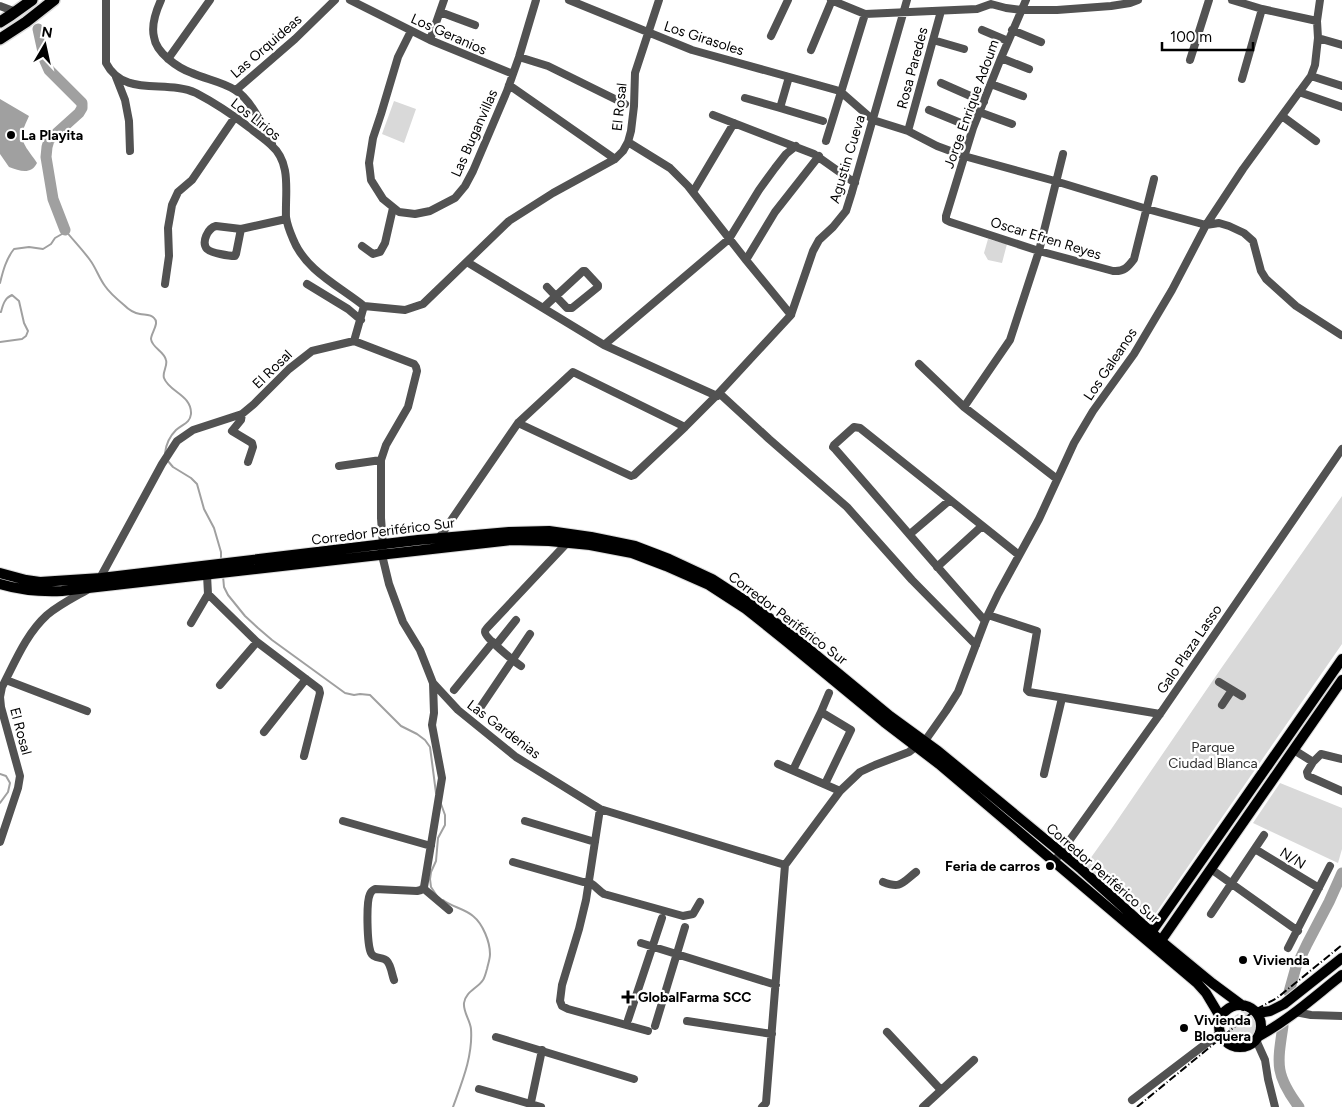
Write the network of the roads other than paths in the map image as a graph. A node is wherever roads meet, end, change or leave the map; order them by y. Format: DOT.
graph roads {
  1 [pos="32,0"];
  2 [pos="54,0"];
  3 [pos="106,0"];
  4 [pos="161,0"];
  5 [pos="210,0"];
  6 [pos="335,0"];
  7 [pos="350,0"];
  8 [pos="444,0"];
  9 [pos="536,0"];
  10 [pos="569,0"];
  11 [pos="660,0"];
  12 [pos="788,0"];
  13 [pos="832,0"];
  14 [pos="907,0"];
  15 [pos="981,0"];
  16 [pos="1026,0"];
  17 [pos="1138,0"];
  18 [pos="1209,0"];
  19 [pos="1232,0"];
  20 [pos="1320,0"];
  21 [pos="990,4"];
  22 [pos="0,6"];
  23 [pos="1262,9"];
  24 [pos="1022,10"];
  25 [pos="16,12"];
  26 [pos="440,12"];
  27 [pos="941,12"];
  28 [pos="902,13"];
  29 [pos="865,14"];
  30 [pos="1317,21"];
  31 [pos="0,22"];
  32 [pos="475,25"];
  33 [pos="982,30"];
  34 [pos="1012,30"];
  35 [pos="411,31"];
  36 [pos="648,33"];
  37 [pos="772,36"];
  38 [pos="1318,38"];
  39 [pos="0,39"];
  40 [pos="430,40"];
  41 [pos="933,40"];
  42 [pos="1008,41"];
  43 [pos="1041,42"];
  44 [pos="1342,46"];
  45 [pos="964,49"];
  46 [pos="812,50"];
  47 [pos="519,57"];
  48 [pos="168,58"];
  49 [pos="1001,58"];
  50 [pos="1190,60"];
  51 [pos="1029,69"];
  52 [pos="513,74"];
  53 [pos="1311,76"];
  54 [pos="116,77"];
  55 [pos="789,77"];
  56 [pos="1242,79"];
  57 [pos="941,83"];
  58 [pos="991,84"];
  59 [pos="509,86"];
  60 [pos="1342,86"];
  61 [pos="236,90"];
  62 [pos="839,91"];
  63 [pos="1299,92"];
  64 [pos="1023,96"];
  65 [pos="745,98"];
  66 [pos="984,102"];
  67 [pos="625,104"];
  68 [pos="1342,107"];
  69 [pos="780,108"];
  70 [pos="929,110"];
  71 [pos="980,112"];
  72 [pos="713,115"];
  73 [pos="1282,116"];
  74 [pos="236,117"];
  75 [pos="872,120"];
  76 [pos="823,122"];
  77 [pos="734,123"];
  78 [pos="1012,124"];
  79 [pos="973,128"];
  80 [pos="908,131"];
  81 [pos="826,140"];
  82 [pos="1316,140"];
  83 [pos="628,142"];
  84 [pos="272,146"];
  85 [pos="796,146"];
  86 [pos="130,151"];
  87 [pos="1063,154"];
  88 [pos="819,156"];
  89 [pos="964,156"];
  90 [pos="615,159"];
  91 [pos="1154,179"];
  92 [pos="1055,182"];
  93 [pos="855,183"];
  94 [pos="693,192"];
  95 [pos="392,208"];
  96 [pos="1147,209"];
  97 [pos="286,219"];
  98 [pos="946,220"];
  99 [pos="1206,225"];
  100 [pos="241,229"];
  101 [pos="729,238"];
  102 [pos="362,246"];
  103 [pos="1039,251"];
  104 [pos="746,260"];
  105 [pos="467,262"];
  106 [pos="165,284"];
  107 [pos="306,284"];
  108 [pos="547,287"];
  109 [pos="556,295"];
  110 [pos="364,306"];
  111 [pos="543,308"];
  112 [pos="791,315"];
  113 [pos="361,320"];
  114 [pos="1341,335"];
  115 [pos="354,341"];
  116 [pos="604,345"];
  117 [pos="919,364"];
  118 [pos="718,394"];
  119 [pos="964,407"];
  120 [pos="242,414"];
  121 [pos="518,423"];
  122 [pos="685,428"];
  123 [pos="1342,449"];
  124 [pos="381,460"];
  125 [pos="248,462"];
  126 [pos="339,466"];
  127 [pos="1058,480"];
  128 [pos="950,500"];
  129 [pos="982,526"];
  130 [pos="910,534"];
  131 [pos="439,538"];
  132 [pos="567,543"];
  133 [pos="383,550"];
  134 [pos="1019,556"];
  135 [pos="937,567"];
  136 [pos="0,574"];
  137 [pos="207,575"];
  138 [pos="100,578"];
  139 [pos="0,584"];
  140 [pos="91,588"];
  141 [pos="208,594"];
  142 [pos="987,618"];
  143 [pos="516,620"];
  144 [pos="191,623"];
  145 [pos="530,634"];
  146 [pos="257,642"];
  147 [pos="494,643"];
  148 [pos="976,645"];
  149 [pos="1342,659"];
  150 [pos="512,660"];
  151 [pos="521,666"];
  152 [pos="306,679"];
  153 [pos="6,680"];
  154 [pos="1342,680"];
  155 [pos="1219,682"];
  156 [pos="433,683"];
  157 [pos="220,685"];
  158 [pos="454,690"];
  159 [pos="1232,690"];
  160 [pos="830,693"];
  161 [pos="1242,696"];
  162 [pos="1062,698"];
  163 [pos="1222,704"];
  164 [pos="480,708"];
  165 [pos="87,711"];
  166 [pos="821,712"];
  167 [pos="1160,714"];
  168 [pos="264,732"];
  169 [pos="920,743"];
  170 [pos="1294,750"];
  171 [pos="304,756"];
  172 [pos="1342,759"];
  173 [pos="1313,762"];
  174 [pos="778,764"];
  175 [pos="793,770"];
  176 [pos="1044,774"];
  177 [pos="825,784"];
  178 [pos="840,791"];
  179 [pos="1342,791"];
  180 [pos="600,809"];
  181 [pos="343,821"];
  182 [pos="525,821"];
  183 [pos="1264,835"];
  184 [pos="0,842"];
  185 [pos="595,842"];
  186 [pos="431,846"];
  187 [pos="1255,849"];
  188 [pos="1061,854"];
  189 [pos="512,862"];
  190 [pos="1054,862"];
  191 [pos="785,865"];
  192 [pos="1330,866"];
  193 [pos="1211,869"];
  194 [pos="916,872"];
  195 [pos="589,881"];
  196 [pos="883,882"];
  197 [pos="1231,883"];
  198 [pos="1184,886"];
  199 [pos="423,888"];
  200 [pos="1319,888"];
  201 [pos="1194,893"];
  202 [pos="700,902"];
  203 [pos="449,910"];
  204 [pos="1211,914"];
  205 [pos="662,918"];
  206 [pos="685,928"];
  207 [pos="1298,931"];
  208 [pos="1148,937"];
  209 [pos="640,943"];
  210 [pos="1158,945"];
  211 [pos="652,946"];
  212 [pos="1288,948"];
  213 [pos="677,954"];
  214 [pos="1342,958"];
  215 [pos="1342,975"];
  216 [pos="394,980"];
  217 [pos="776,985"];
  218 [pos="1243,1006"];
  219 [pos="1295,1012"];
  220 [pos="1258,1013"];
  221 [pos="1342,1016"];
  222 [pos="1221,1018"];
  223 [pos="628,1020"];
  224 [pos="687,1021"];
  225 [pos="656,1026"];
  226 [pos="648,1030"];
  227 [pos="887,1032"];
  228 [pos="1220,1033"];
  229 [pos="772,1034"];
  230 [pos="496,1037"];
  231 [pos="1258,1038"];
  232 [pos="542,1050"];
  233 [pos="974,1060"];
  234 [pos="634,1079"];
  235 [pos="479,1089"];
  236 [pos="941,1090"];
  237 [pos="1132,1100"];
  238 [pos="530,1105"];
  239 [pos="765,1106"];
  240 [pos="541,1107"];
  241 [pos="923,1107"];
  242 [pos="1275,1107"];
  1 -- 25 [label="highway"];
  2 -- 39 [label="highway"];
  3 -- 54 [label="street"];
  4 -- 48 [label="street"];
  5 -- 48 [label="street"];
  6 -- 61 [label="street, Las Orquideas"];
  7 -- 35 [label="street, Los Geranios"];
  8 -- 26 [label="street"];
  9 -- 47 [label="street, Las Buganvillas"];
  10 -- 36 [label="street, Los Girasoles"];
  11 -- 36 [label="street, El Rosal"];
  12 -- 37 [label="street"];
  13 -- 29 [label="street"];
  13 -- 46 [label="street"];
  14 -- 28 [label="street, Agustin Cueva"];
  15 -- 21 [label="street"];
  16 -- 24 [label="street, Jorge Enrique Adoum"];
  17 -- 24 [label="street"];
  18 -- 50 [label="street"];
  19 -- 23 [label="street"];
  20 -- 30 [label="street, Los Galeanos"];
  21 -- 24 [label="street"];
  21 -- 27 [label="street"];
  22 -- 25 [label="street"];
  23 -- 30 [label="street"];
  23 -- 56 [label="street"];
  24 -- 34 [label="street, Jorge Enrique Adoum"];
  25 -- 31 [label="highway"];
  26 -- 32 [label="street"];
  26 -- 40 [label="street"];
  27 -- 28 [label="street"];
  27 -- 41 [label="street, Rosa Paredes"];
  28 -- 29 [label="street"];
  28 -- 75 [label="street, Agustin Cueva"];
  29 -- 62 [label="street"];
  30 -- 38 [label="street, Los Galeanos"];
  33 -- 42 [label="street"];
  34 -- 42 [label="street, Jorge Enrique Adoum"];
  34 -- 43 [label="street"];
  35 -- 40 [label="street, Los Geranios"];
  35 -- 95 [label="street"];
  36 -- 55 [label="street, Los Girasoles"];
  36 -- 83 [label="street, El Rosal"];
  38 -- 44 [label="street"];
  38 -- 53 [label="street, Los Galeanos"];
  40 -- 52 [label="street, Los Geranios"];
  41 -- 45 [label="street"];
  41 -- 80 [label="street, Rosa Paredes"];
  42 -- 49 [label="street, Jorge Enrique Adoum"];
  47 -- 52 [label="street, Las Buganvillas"];
  47 -- 67 [label="street"];
  48 -- 61 [label="street"];
  49 -- 51 [label="street"];
  49 -- 58 [label="street, Jorge Enrique Adoum"];
  52 -- 59 [label="street, Las Buganvillas"];
  53 -- 60 [label="street"];
  53 -- 63 [label="street, Los Galeanos"];
  54 -- 74 [label="street, Los Lirios"];
  54 -- 86 [label="street"];
  55 -- 62 [label="street, Los Girasoles"];
  55 -- 69 [label="street"];
  57 -- 66 [label="street"];
  58 -- 64 [label="street"];
  58 -- 66 [label="street, Jorge Enrique Adoum"];
  59 -- 90 [label="street"];
  59 -- 95 [label="street, Las Buganvillas"];
  61 -- 84 [label="street"];
  62 -- 75 [label="street"];
  62 -- 81 [label="street"];
  63 -- 68 [label="street"];
  63 -- 73 [label="street, Los Galeanos"];
  65 -- 69 [label="street"];
  66 -- 71 [label="street, Jorge Enrique Adoum"];
  69 -- 76 [label="street"];
  70 -- 79 [label="street"];
  71 -- 78 [label="street"];
  71 -- 79 [label="street, Jorge Enrique Adoum"];
  72 -- 77 [label="street"];
  73 -- 82 [label="street"];
  73 -- 99 [label="street, Los Galeanos"];
  74 -- 84 [label="street, Los Lirios"];
  74 -- 106 [label="street"];
  75 -- 80 [label="street"];
  75 -- 93 [label="street, Agustin Cueva"];
  77 -- 85 [label="street"];
  77 -- 94 [label="street"];
  79 -- 89 [label="street, Jorge Enrique Adoum"];
  80 -- 89 [label="street"];
  83 -- 90 [label="street, El Rosal"];
  83 -- 94 [label="street"];
  84 -- 97 [label="street, Los Lirios"];
  85 -- 88 [label="street"];
  85 -- 101 [label="street"];
  87 -- 92 [label="street"];
  88 -- 93 [label="street"];
  88 -- 104 [label="street"];
  89 -- 92 [label="street"];
  89 -- 98 [label="street, Jorge Enrique Adoum"];
  90 -- 105 [label="street, El Rosal"];
  91 -- 96 [label="street"];
  92 -- 96 [label="street"];
  92 -- 103 [label="street"];
  93 -- 112 [label="street, Agustin Cueva"];
  94 -- 101 [label="street"];
  95 -- 102 [label="street"];
  96 -- 99 [label="street"];
  96 -- 103 [label="street, Oscar Efren Reyes"];
  97 -- 100 [label="street"];
  97 -- 110 [label="street, Los Lirios"];
  98 -- 103 [label="street, Oscar Efren Reyes"];
  99 -- 114 [label="street"];
  99 -- 127 [label="street, Los Galeanos"];
  100 -- 100 [label="street"];
  101 -- 104 [label="street"];
  101 -- 116 [label="street"];
  103 -- 119 [label="street"];
  104 -- 112 [label="street"];
  105 -- 110 [label="street, El Rosal"];
  105 -- 111 [label="street"];
  107 -- 113 [label="street"];
  108 -- 109 [label="street"];
  109 -- 109 [label="street"];
  109 -- 111 [label="street"];
  110 -- 113 [label="street"];
  111 -- 116 [label="street"];
  112 -- 118 [label="street"];
  113 -- 115 [label="street"];
  115 -- 120 [label="street, El Rosal"];
  115 -- 124 [label="street"];
  116 -- 118 [label="street"];
  117 -- 119 [label="street"];
  118 -- 122 [label="street"];
  118 -- 148 [label="street"];
  119 -- 127 [label="street"];
  120 -- 125 [label="street"];
  120 -- 138 [label="street, El Rosal"];
  121 -- 122 [label="street"];
  121 -- 122 [label="street"];
  121 -- 131 [label="street"];
  123 -- 167 [label="street, Galo Plaza Lasso"];
  124 -- 126 [label="street"];
  124 -- 133 [label="street, Las Gardenias"];
  127 -- 134 [label="street, Los Galeanos"];
  128 -- 129 [label="street"];
  128 -- 130 [label="street"];
  128 -- 130 [label="street"];
  129 -- 134 [label="street"];
  129 -- 135 [label="street"];
  130 -- 135 [label="street"];
  131 -- 133 [label="main road, Corredor Periférico Sur"];
  131 -- 169 [label="main road, Corredor Periférico Sur"];
  132 -- 133 [label="main road, Corredor Periférico Sur"];
  132 -- 147 [label="street"];
  132 -- 169 [label="main road, Corredor Periférico Sur"];
  133 -- 137 [label="main road, Corredor Periférico Sur"];
  133 -- 138 [label="main road, Corredor Periférico Sur"];
  133 -- 156 [label="street, Las Gardenias"];
  134 -- 142 [label="street, Los Galeanos"];
  135 -- 142 [label="street"];
  136 -- 138 [label="main road, Corredor Periférico Sur"];
  137 -- 140 [label="main road, Corredor Periférico Sur"];
  137 -- 141 [label="street"];
  138 -- 140 [label="street, El Rosal"];
  139 -- 140 [label="main road, Corredor Periférico Sur"];
  140 -- 153 [label="street, El Rosal"];
  141 -- 144 [label="street"];
  141 -- 146 [label="street"];
  142 -- 148 [label="street, Los Galeanos"];
  142 -- 162 [label="street"];
  143 -- 147 [label="street"];
  145 -- 150 [label="street"];
  146 -- 152 [label="street"];
  146 -- 157 [label="street"];
  147 -- 150 [label="street"];
  147 -- 158 [label="street"];
  148 -- 169 [label="street, Los Galeanos"];
  149 -- 198 [label="main road"];
  150 -- 151 [label="street"];
  150 -- 164 [label="street"];
  152 -- 168 [label="street"];
  152 -- 171 [label="street"];
  153 -- 165 [label="street"];
  153 -- 184 [label="street, El Rosal"];
  154 -- 170 [label="main road"];
  155 -- 159 [label="street"];
  156 -- 180 [label="street, Las Gardenias"];
  156 -- 186 [label="street"];
  159 -- 161 [label="street"];
  159 -- 163 [label="street"];
  160 -- 166 [label="street"];
  162 -- 167 [label="street"];
  162 -- 176 [label="street"];
  166 -- 175 [label="street"];
  166 -- 177 [label="street"];
  167 -- 188 [label="street, Galo Plaza Lasso"];
  169 -- 178 [label="street"];
  169 -- 188 [label="main road, Corredor Periférico Sur"];
  169 -- 190 [label="main road, Corredor Periférico Sur"];
  170 -- 173 [label="street"];
  170 -- 193 [label="main road"];
  172 -- 173 [label="street"];
  173 -- 179 [label="street"];
  174 -- 175 [label="street"];
  175 -- 177 [label="street"];
  177 -- 178 [label="street"];
  178 -- 191 [label="street"];
  180 -- 185 [label="street"];
  180 -- 191 [label="street, Las Gardenias"];
  181 -- 186 [label="street"];
  182 -- 185 [label="street"];
  183 -- 187 [label="street"];
  185 -- 195 [label="street"];
  186 -- 199 [label="street"];
  187 -- 197 [label="street"];
  187 -- 200 [label="street, N/N"];
  188 -- 190 [label="street, Galo Plaza Lasso"];
  188 -- 208 [label="main road, Corredor Periférico Sur"];
  189 -- 195 [label="street"];
  190 -- 208 [label="main road, Corredor Periférico Sur"];
  191 -- 217 [label="street"];
  192 -- 200 [label="street"];
  193 -- 197 [label="street"];
  193 -- 201 [label="main road"];
  194 -- 196 [label="street"];
  195 -- 202 [label="street"];
  195 -- 226 [label="street"];
  197 -- 204 [label="street"];
  197 -- 207 [label="street"];
  198 -- 201 [label="main road"];
  198 -- 208 [label="main road"];
  199 -- 203 [label="street"];
  199 -- 216 [label="street"];
  200 -- 207 [label="street"];
  201 -- 210 [label="main road"];
  205 -- 211 [label="street"];
  206 -- 213 [label="street"];
  207 -- 212 [label="street"];
  208 -- 210 [label="main road, Corredor Periférico Sur"];
  209 -- 211 [label="street"];
  210 -- 218 [label="main road, Corredor Periférico Sur"];
  210 -- 222 [label="main road, Corredor Periférico Sur"];
  211 -- 213 [label="street"];
  211 -- 223 [label="street"];
  213 -- 217 [label="street"];
  213 -- 225 [label="street"];
  214 -- 220 [label="main road"];
  215 -- 219 [label="main road"];
  217 -- 229 [label="street"];
  218 -- 220 [label="main road"];
  218 -- 222 [label="main road"];
  219 -- 221 [label="street"];
  219 -- 231 [label="main road"];
  220 -- 231 [label="main road"];
  222 -- 228 [label="main road"];
  224 -- 229 [label="street"];
  227 -- 236 [label="street"];
  228 -- 231 [label="main road"];
  228 -- 237 [label="street"];
  229 -- 239 [label="street"];
  230 -- 232 [label="street"];
  231 -- 242 [label="street"];
  232 -- 234 [label="street"];
  232 -- 238 [label="street"];
  233 -- 236 [label="street"];
  235 -- 238 [label="street"];
  236 -- 241 [label="street"];
  238 -- 240 [label="street"];
}
